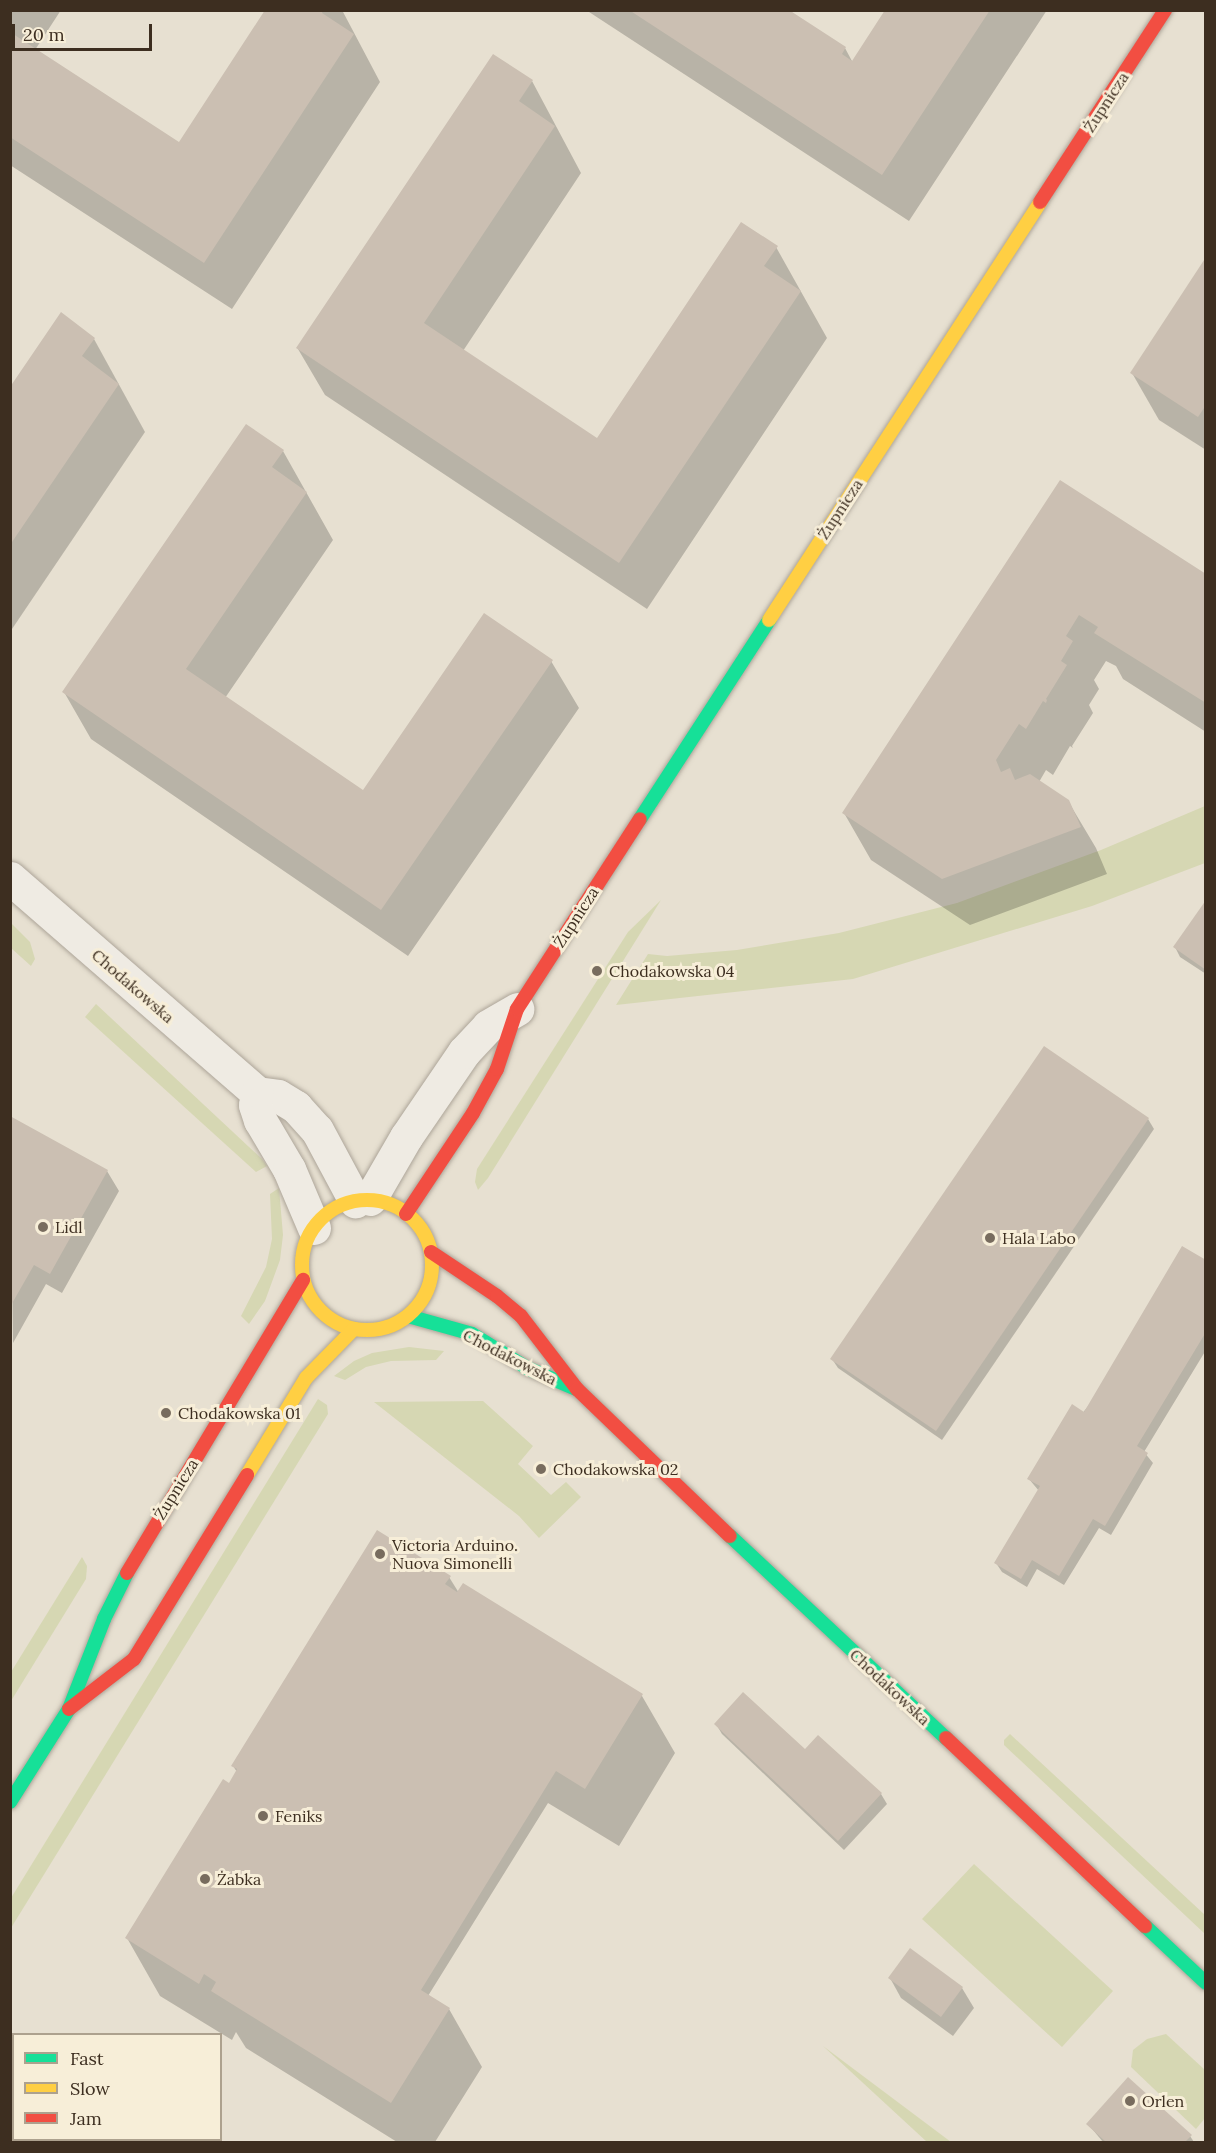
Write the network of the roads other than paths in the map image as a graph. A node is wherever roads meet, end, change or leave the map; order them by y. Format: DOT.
graph roads {
  1 [pos="1166,10"];
  2 [pos="10,878"];
  3 [pos="518,1010"];
  4 [pos="257,1093"];
  5 [pos="363,1200"];
  6 [pos="406,1214"];
  7 [pos="314,1228"];
  8 [pos="431,1252"];
  9 [pos="303,1280"];
  10 [pos="408,1316"];
  11 [pos="354,1329"];
  12 [pos="577,1389"];
  13 [pos="69,1709"];
  14 [pos="10,1803"];
  15 [pos="1206,1983"];
  1 -- 3 [label="street, Żupnicza"];
  2 -- 4 [label="street, Chodakowska"];
  3 -- 5 [label="street, Żupnicza"];
  3 -- 6 [label="street, Żupnicza"];
  4 -- 5 [label="street, Chodakowska"];
  4 -- 7 [label="street"];
  5 -- 6 [label="street"];
  5 -- 7 [label="street"];
  6 -- 8 [label="street"];
  7 -- 9 [label="street"];
  8 -- 10 [label="street"];
  8 -- 12 [label="street, Chodakowska"];
  9 -- 11 [label="street"];
  9 -- 13 [label="street, Żupnicza"];
  10 -- 11 [label="street"];
  10 -- 12 [label="street, Chodakowska"];
  11 -- 13 [label="street, Żupnicza"];
  12 -- 15 [label="street, Chodakowska"];
  13 -- 14 [label="street, Żupnicza"];
}
